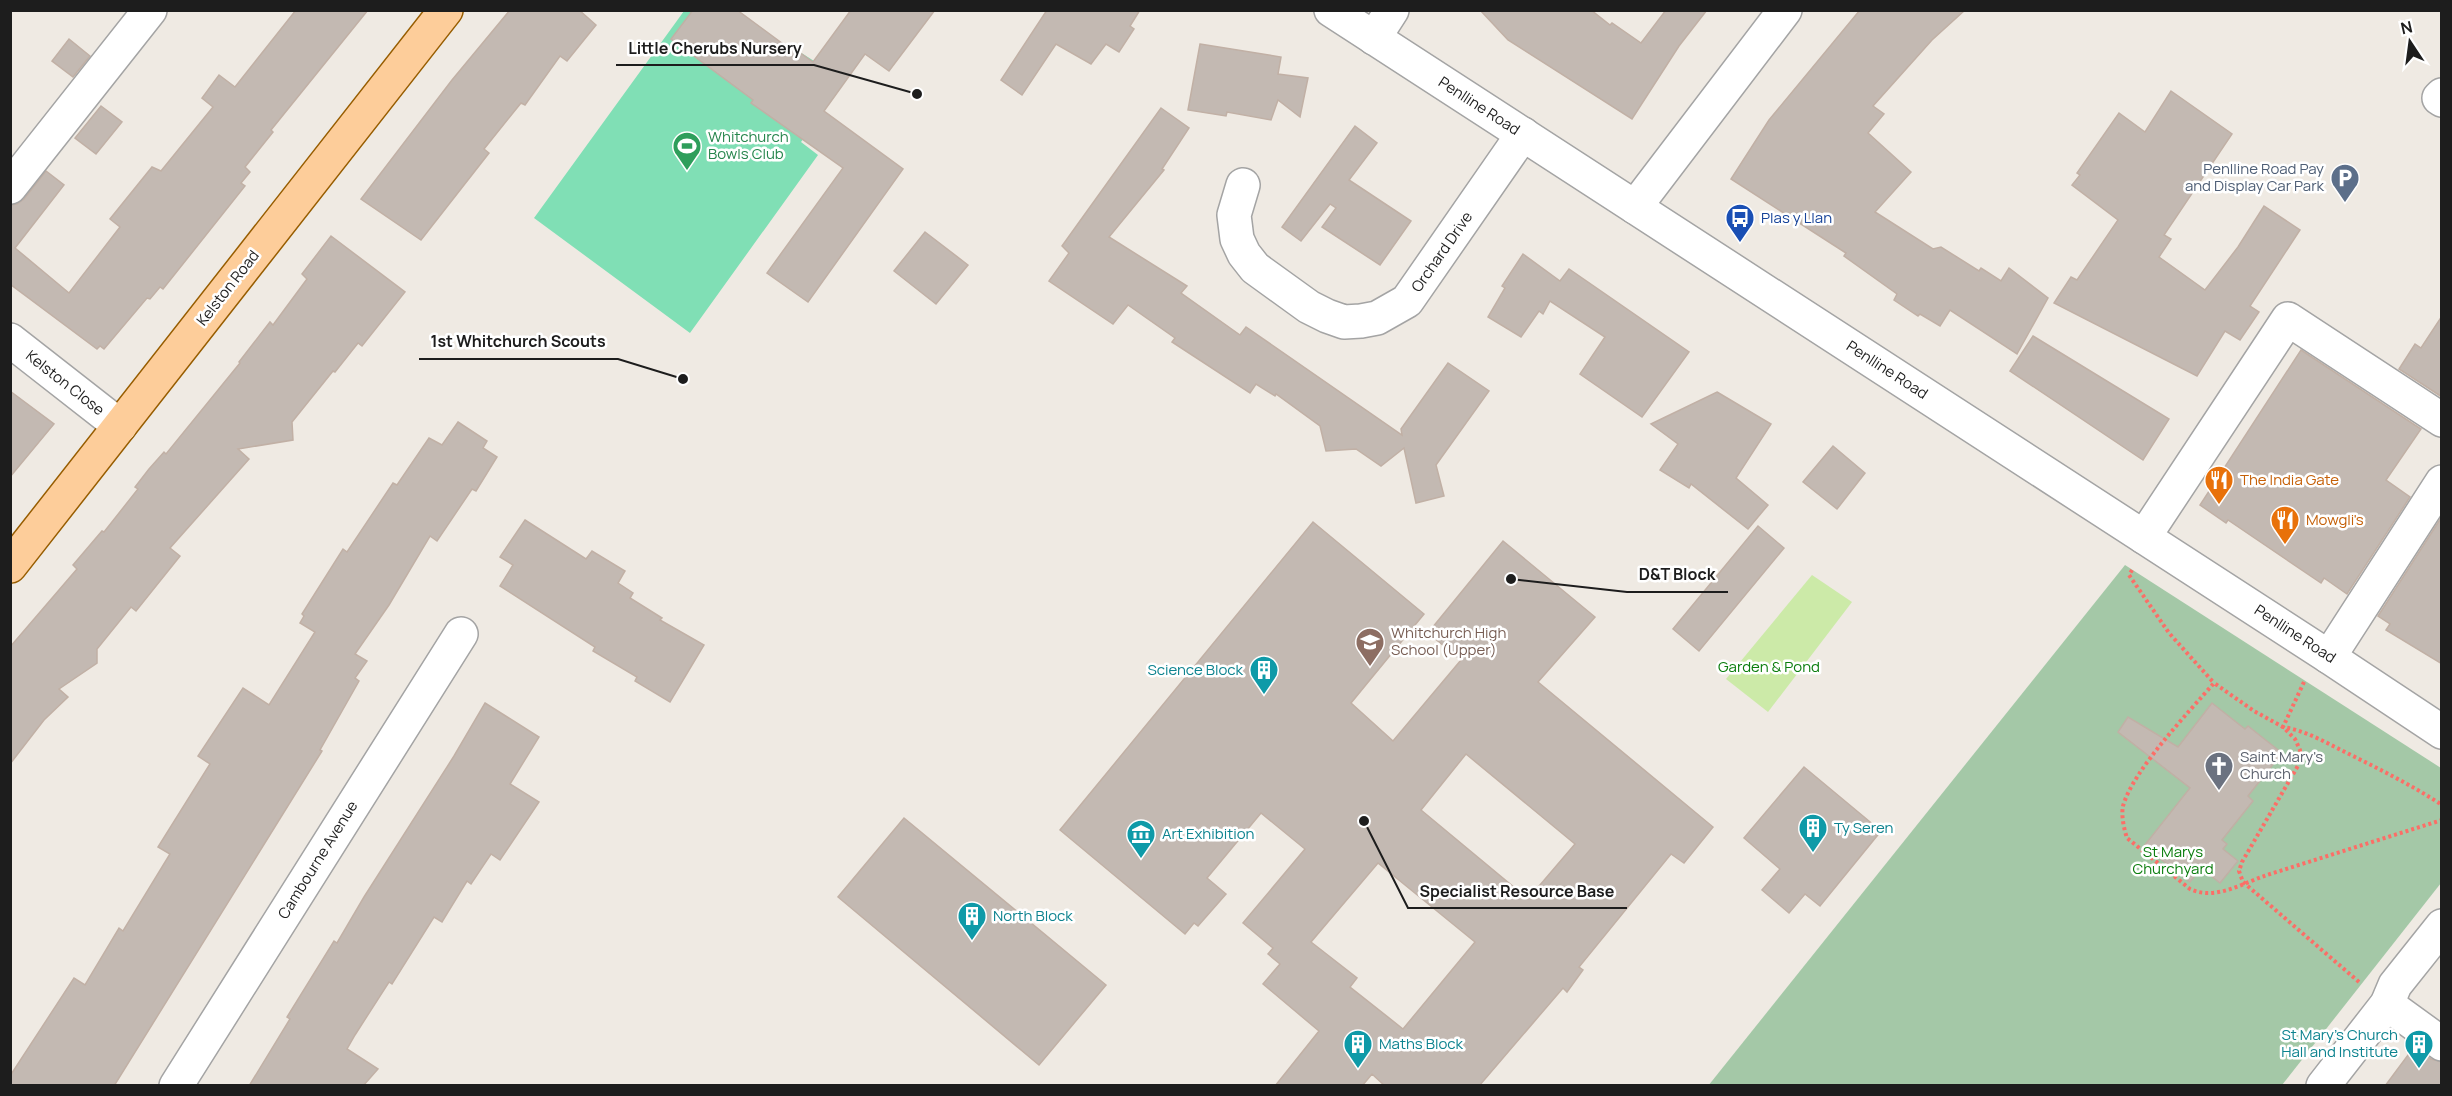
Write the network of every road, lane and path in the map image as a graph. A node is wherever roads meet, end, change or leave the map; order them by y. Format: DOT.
graph roads {
  1 [pos="150,10"];
  2 [pos="446,10"];
  3 [pos="1331,10"];
  4 [pos="1392,10"];
  5 [pos="1785,10"];
  6 [pos="1374,38"];
  7 [pos="1523,134"];
  8 [pos="1243,184"];
  9 [pos="10,187"];
  10 [pos="1635,207"];
  11 [pos="10,340"];
  12 [pos="2442,420"];
  13 [pos="120,426"];
  14 [pos="2442,482"];
  15 [pos="2139,551"];
  16 [pos="10,566"];
  17 [pos="461,634"];
  18 [pos="2318,666"];
  19 [pos="2214,683"];
  20 [pos="2283,727"];
  21 [pos="2442,732"];
  22 [pos="2442,805"];
  23 [pos="2442,820"];
  24 [pos="2243,882"];
  25 [pos="2442,926"];
  26 [pos="2362,984"];
  27 [pos="2387,1004"];
  28 [pos="2442,1044"];
  29 [pos="176,1086"];
  30 [pos="2323,1086"];
  1 -- 9 [label="street"];
  2 -- 13 [label="main road, Kelston Road"];
  3 -- 6 [label="street, Penlline Road"];
  4 -- 6 [label="street"];
  5 -- 10 [label="street"];
  6 -- 7 [label="street, Penlline Road"];
  7 -- 8 [label="street, Orchard Drive"];
  7 -- 10 [label="street, Penlline Road"];
  10 -- 15 [label="street, Penlline Road"];
  11 -- 13 [label="street, Kelston Close"];
  12 -- 15 [label="street"];
  13 -- 16 [label="main road, Kelston Road"];
  14 -- 18 [label="street"];
  15 -- 18 [label="street, Penlline Road"];
  15 -- 19 [label="path"];
  17 -- 29 [label="street, Cambourne Avenue"];
  18 -- 20 [label="path"];
  18 -- 21 [label="street, Penlline Road"];
  19 -- 20 [label="path"];
  19 -- 24 [label="path"];
  20 -- 22 [label="path"];
  20 -- 24 [label="path"];
  23 -- 24 [label="path"];
  24 -- 26 [label="path"];
  25 -- 27 [label="street"];
  27 -- 28 [label="street"];
  27 -- 30 [label="street"];
}
